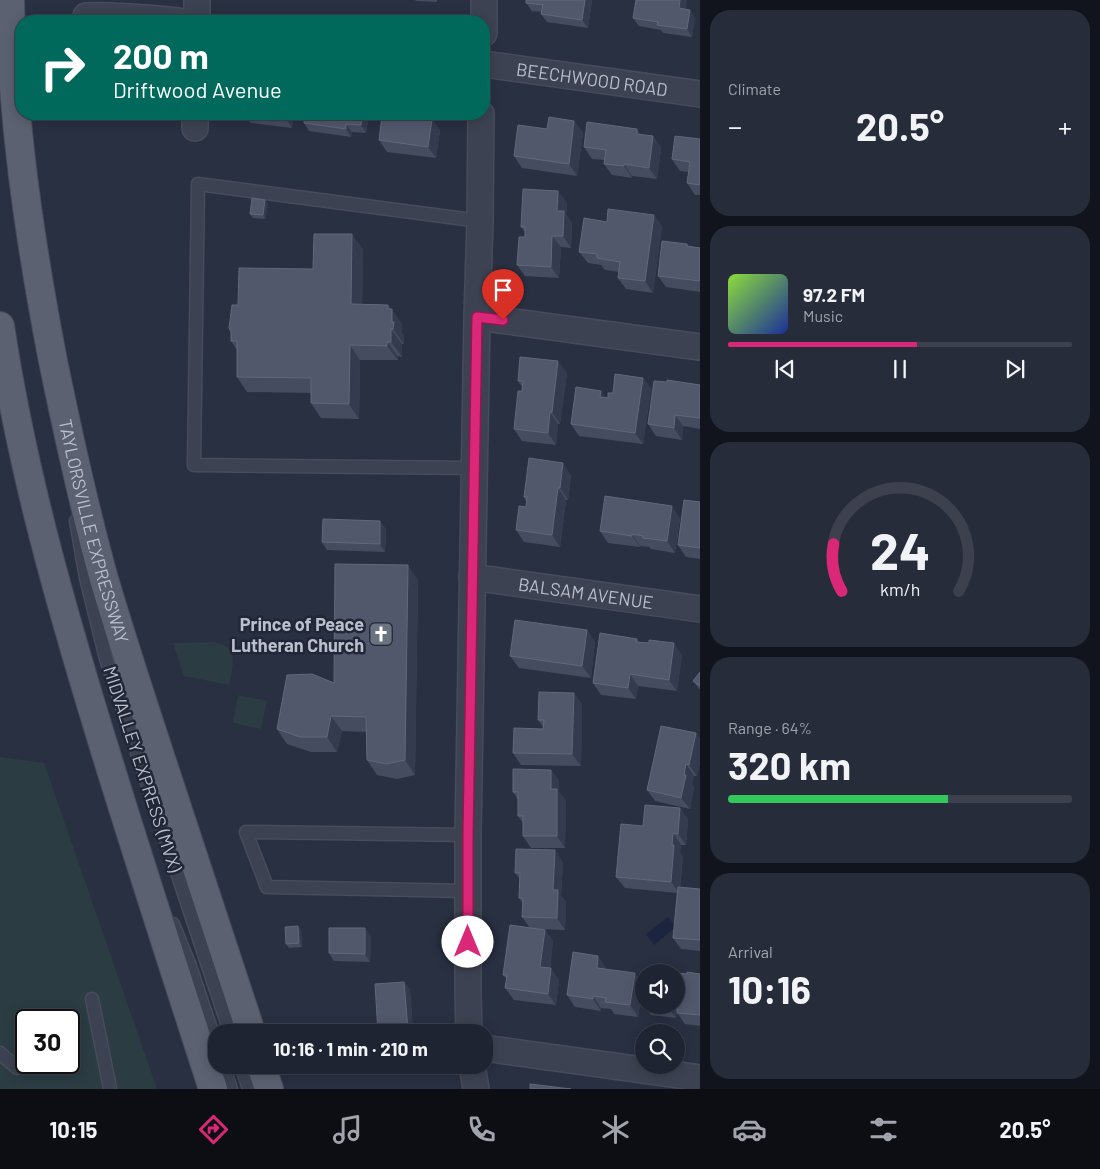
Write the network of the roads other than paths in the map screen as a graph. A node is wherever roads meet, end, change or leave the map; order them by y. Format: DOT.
graph roads {
  1 [pos="197,0"];
  2 [pos="484,0"];
  3 [pos="6,9"];
  4 [pos="197,15"];
  5 [pos="484,15"];
  6 [pos="490,65"];
  7 [pos="700,94"];
  8 [pos="15,112"];
  9 [pos="16,120"];
  10 [pos="481,120"];
  11 [pos="480,221"];
  12 [pos="477,317"];
  13 [pos="0,326"];
  14 [pos="700,347"];
  15 [pos="63,411"];
  16 [pos="475,468"];
  17 [pos="472,577"];
  18 [pos="700,609"];
  19 [pos="130,833"];
  20 [pos="468,835"];
  21 [pos="468,891"];
  22 [pos="92,999"];
  23 [pos="209,1024"];
  24 [pos="227,1024"];
  25 [pos="248,1024"];
  26 [pos="469,1024"];
  27 [pos="493,1049"];
  28 [pos="0,1053"];
  29 [pos="15,1066"];
  30 [pos="226,1074"];
  31 [pos="244,1074"];
  32 [pos="265,1074"];
  33 [pos="474,1074"];
  34 [pos="700,1078"];
  35 [pos="110,1088"];
  36 [pos="212,1089"];
  37 [pos="231,1089"];
  38 [pos="249,1089"];
  39 [pos="269,1089"];
  40 [pos="476,1089"];
  1 -- 4 [label="street"];
  2 -- 5 [label="street"];
  3 -- 8 [label="main road, TAYLORSVILLE EXPRESSWAY"];
  6 -- 7 [label="street, BEECHWOOD ROAD"];
  9 -- 15 [label="main road, TAYLORSVILLE EXPRESSWAY"];
  10 -- 11 [label="street"];
  11 -- 12 [label="street"];
  11 -- 16 [label="lane"];
  12 -- 14 [label="street"];
  12 -- 16 [label="street"];
  13 -- 19 [label="main road"];
  15 -- 24 [label="lane, MIDVALLEY EXPRESS (MVX)"];
  15 -- 25 [label="main road, TAYLORSVILLE EXPRESSWAY"];
  16 -- 17 [label="street"];
  17 -- 18 [label="street, BALSAM AVENUE"];
  17 -- 20 [label="street"];
  19 -- 23 [label="lane, MIDVALLEY EXPRESS (MVX)"];
  19 -- 36 [label="main road"];
  20 -- 21 [label="street"];
  20 -- 21 [label="lane"];
  21 -- 26 [label="street"];
  22 -- 35 [label="lane"];
  27 -- 34 [label="street"];
  28 -- 29 [label="lane"];
  30 -- 37 [label="lane"];
  31 -- 38 [label="lane"];
  32 -- 39 [label="main road"];
  33 -- 40 [label="street"];
}
